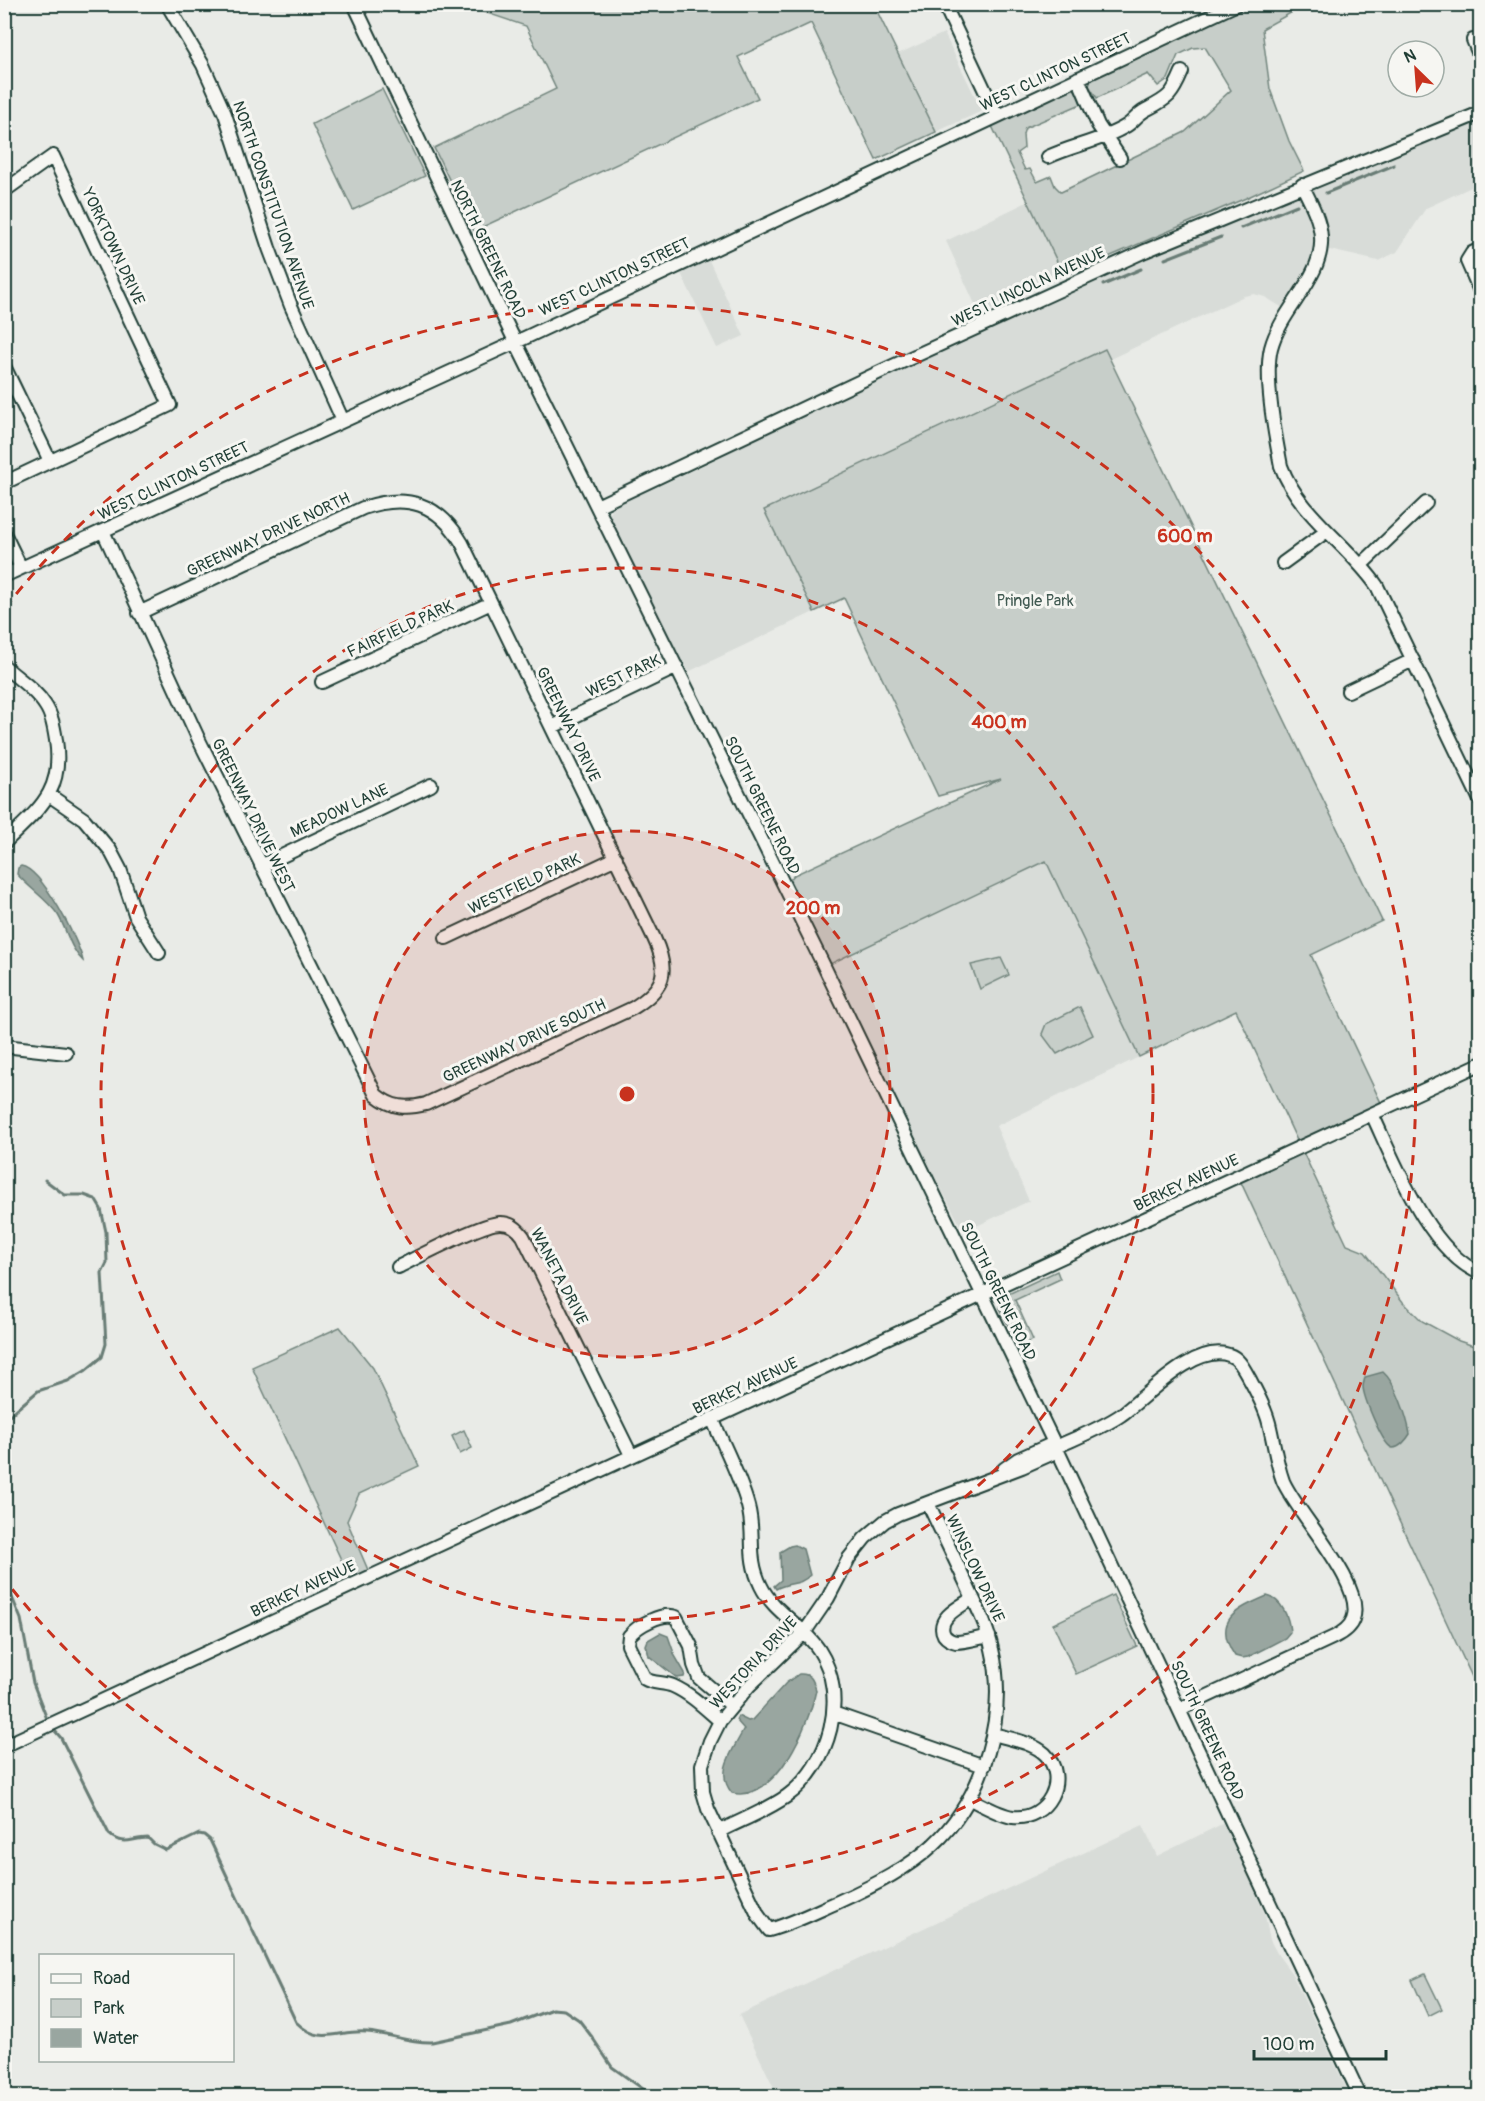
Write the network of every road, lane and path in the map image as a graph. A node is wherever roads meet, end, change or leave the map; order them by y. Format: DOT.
graph roads {
  1 [pos="167,4"];
  2 [pos="354,4"];
  3 [pos="944,4"];
  4 [pos="1237,4"];
  5 [pos="1473,40"];
  6 [pos="1480,57"];
  7 [pos="1182,72"];
  8 [pos="1078,78"];
  9 [pos="1480,113"];
  10 [pos="997,116"];
  11 [pos="1105,136"];
  12 [pos="1048,157"];
  13 [pos="1120,158"];
  14 [pos="1302,185"];
  15 [pos="4,191"];
  16 [pos="1480,249"];
  17 [pos="1480,291"];
  18 [pos="516,342"];
  19 [pos="4,366"];
  20 [pos="343,421"];
  21 [pos="50,461"];
  22 [pos="4,483"];
  23 [pos="414,502"];
  24 [pos="1426,503"];
  25 [pos="597,506"];
  26 [pos="103,531"];
  27 [pos="1327,531"];
  28 [pos="4,533"];
  29 [pos="1283,562"];
  30 [pos="1361,565"];
  31 [pos="21,568"];
  32 [pos="4,576"];
  33 [pos="491,603"];
  34 [pos="139,613"];
  35 [pos="1413,660"];
  36 [pos="4,666"];
  37 [pos="677,668"];
  38 [pos="322,682"];
  39 [pos="1348,691"];
  40 [pos="552,727"];
  41 [pos="431,785"];
  42 [pos="49,795"];
  43 [pos="1480,800"];
  44 [pos="4,843"];
  45 [pos="616,858"];
  46 [pos="261,866"];
  47 [pos="446,938"];
  48 [pos="159,953"];
  49 [pos="662,980"];
  50 [pos="4,1046"];
  51 [pos="66,1053"];
  52 [pos="1480,1064"];
  53 [pos="390,1105"];
  54 [pos="1372,1114"];
  55 [pos="398,1267"];
  56 [pos="1480,1273"];
  57 [pos="983,1294"];
  58 [pos="712,1418"];
  59 [pos="1056,1447"];
  60 [pos="631,1455"];
  61 [pos="928,1503"];
  62 [pos="973,1598"];
  63 [pos="804,1633"];
  64 [pos="989,1636"];
  65 [pos="732,1706"];
  66 [pos="1180,1709"];
  67 [pos="833,1713"];
  68 [pos="720,1721"];
  69 [pos="994,1734"];
  70 [pos="4,1746"];
  71 [pos="984,1766"];
  72 [pos="970,1799"];
  73 [pos="718,1832"];
  74 [pos="1360,2097"];
  1 -- 20 [label="street, NORTH CONSTITUTION AVENUE"];
  2 -- 18 [label="street, NORTH GREENE ROAD"];
  3 -- 10 [label="street"];
  4 -- 8 [label="street, WEST CLINTON STREET"];
  5 -- 6 [label="street"];
  7 -- 11 [label="street"];
  8 -- 10 [label="street, WEST CLINTON STREET"];
  8 -- 11 [label="street"];
  9 -- 14 [label="street, WEST LINCOLN AVENUE"];
  10 -- 18 [label="street, WEST CLINTON STREET"];
  11 -- 12 [label="street"];
  11 -- 13 [label="street"];
  14 -- 25 [label="street, WEST LINCOLN AVENUE"];
  14 -- 27 [label="street"];
  15 -- 21 [label="street, YORKTOWN DRIVE"];
  16 -- 17 [label="street"];
  18 -- 20 [label="street, WEST CLINTON STREET"];
  18 -- 25 [label="street, NORTH GREENE ROAD"];
  19 -- 21 [label="street"];
  20 -- 26 [label="street, WEST CLINTON STREET"];
  21 -- 22 [label="street"];
  23 -- 33 [label="street, GREENWAY DRIVE"];
  23 -- 34 [label="street, GREENWAY DRIVE NORTH"];
  24 -- 30 [label="street"];
  25 -- 37 [label="street, SOUTH GREENE ROAD"];
  26 -- 31 [label="street, WEST CLINTON STREET"];
  26 -- 34 [label="street, GREENWAY DRIVE WEST"];
  27 -- 29 [label="street"];
  27 -- 30 [label="street"];
  28 -- 31 [label="street"];
  30 -- 35 [label="street"];
  31 -- 32 [label="street, WEST CLINTON STREET"];
  33 -- 38 [label="street, FAIRFIELD PARK"];
  33 -- 40 [label="street, GREENWAY DRIVE"];
  34 -- 46 [label="street, GREENWAY DRIVE WEST"];
  35 -- 39 [label="street"];
  35 -- 43 [label="street"];
  36 -- 42 [label="street"];
  37 -- 40 [label="street, WEST PARK"];
  37 -- 57 [label="street, SOUTH GREENE ROAD"];
  40 -- 45 [label="street, GREENWAY DRIVE"];
  41 -- 46 [label="street, MEADOW LANE"];
  42 -- 44 [label="street"];
  42 -- 48 [label="street"];
  45 -- 47 [label="street, WESTFIELD PARK"];
  45 -- 49 [label="street, GREENWAY DRIVE"];
  46 -- 53 [label="street, GREENWAY DRIVE WEST"];
  49 -- 53 [label="street, GREENWAY DRIVE SOUTH"];
  50 -- 51 [label="street"];
  52 -- 54 [label="street, BERKEY AVENUE"];
  54 -- 56 [label="street"];
  54 -- 57 [label="street, BERKEY AVENUE"];
  55 -- 60 [label="street, WANETA DRIVE"];
  57 -- 58 [label="street, BERKEY AVENUE"];
  57 -- 59 [label="street, SOUTH GREENE ROAD"];
  58 -- 60 [label="street, BERKEY AVENUE"];
  58 -- 63 [label="street"];
  59 -- 61 [label="street, WESTORIA DRIVE"];
  59 -- 66 [label="street, SOUTH GREENE ROAD"];
  59 -- 66 [label="street, WESTORIA DRIVE"];
  60 -- 70 [label="street, BERKEY AVENUE"];
  61 -- 62 [label="street, WINSLOW DRIVE"];
  61 -- 63 [label="street, WESTORIA DRIVE"];
  62 -- 64 [label="street, WINSLOW DRIVE"];
  62 -- 64 [label="street"];
  63 -- 65 [label="street, WESTORIA DRIVE"];
  63 -- 67 [label="street"];
  64 -- 69 [label="street, WINSLOW DRIVE"];
  65 -- 68 [label="street, WESTORIA DRIVE"];
  65 -- 68 [label="street"];
  66 -- 74 [label="street, SOUTH GREENE ROAD"];
  67 -- 71 [label="street"];
  67 -- 73 [label="street"];
  68 -- 73 [label="street, WESTORIA DRIVE"];
  69 -- 71 [label="street"];
  69 -- 72 [label="street"];
  71 -- 72 [label="street"];
  72 -- 73 [label="street, WESTORIA DRIVE"];
}
